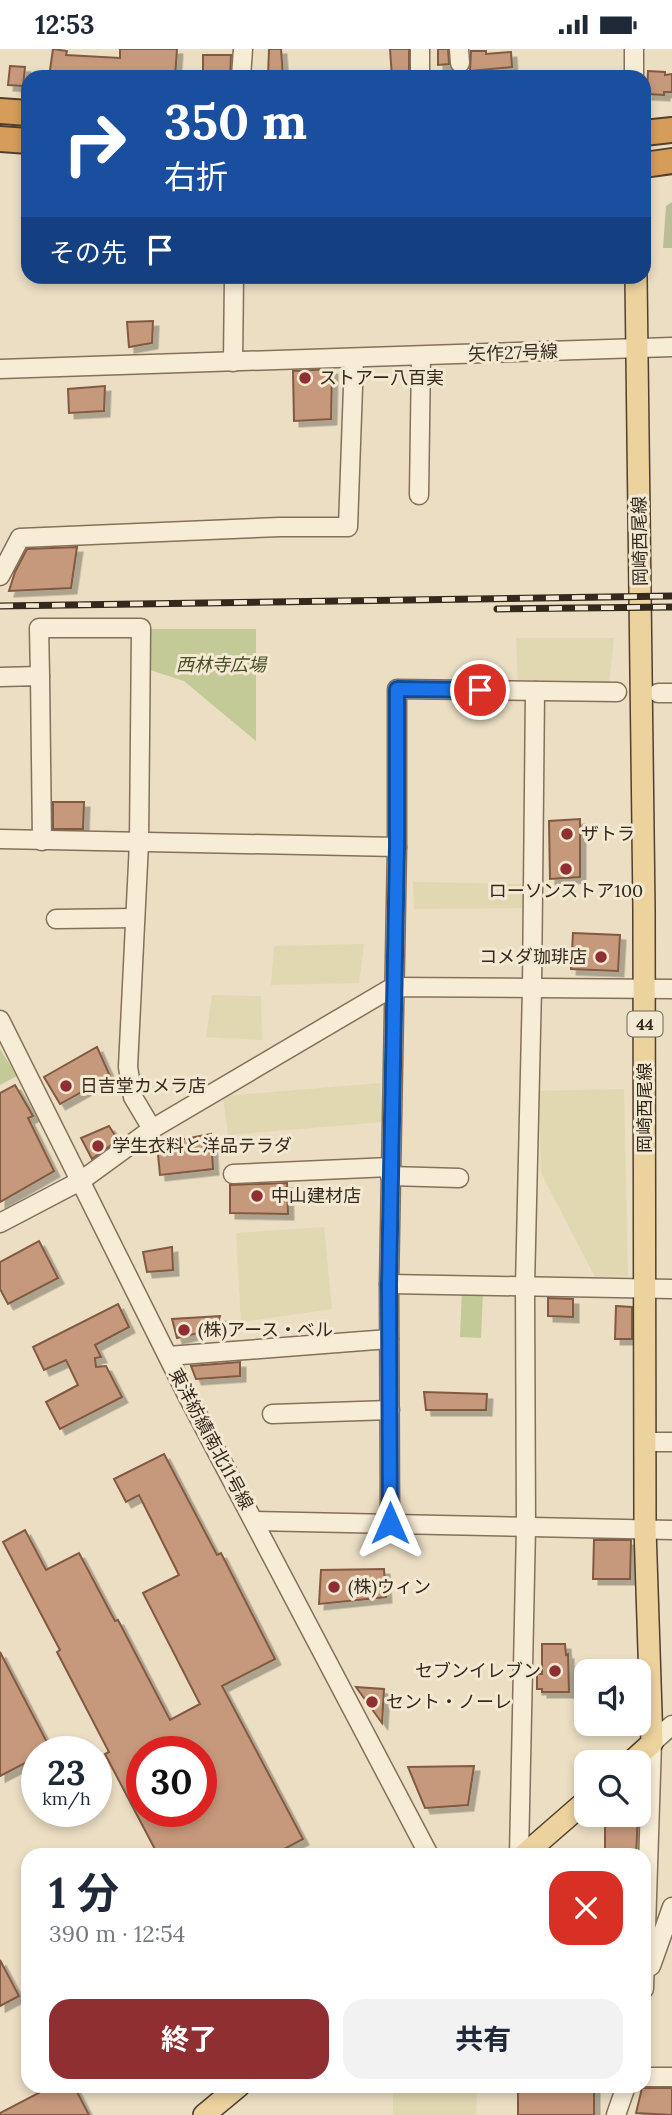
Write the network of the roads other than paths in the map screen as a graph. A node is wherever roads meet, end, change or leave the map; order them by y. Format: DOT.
graph roads {
  1 [pos="243,49"];
  2 [pos="420,49"];
  3 [pos="635,49"];
  4 [pos="242,70"];
  5 [pos="420,70"];
  6 [pos="634,70"];
  7 [pos="0,111"];
  8 [pos="21,112"];
  9 [pos="672,130"];
  10 [pos="651,132"];
  11 [pos="0,139"];
  12 [pos="21,140"];
  13 [pos="672,161"];
  14 [pos="651,164"];
  15 [pos="234,284"];
  16 [pos="636,284"];
  17 [pos="672,347"];
  18 [pos="638,349"];
  19 [pos="421,356"];
  20 [pos="354,359"];
  21 [pos="233,362"];
  22 [pos="0,369"];
  23 [pos="419,495"];
  24 [pos="0,576"];
  25 [pos="40,676"];
  26 [pos="0,677"];
  27 [pos="535,691"];
  28 [pos="617,692"];
  29 [pos="0,839"];
  30 [pos="42,841"];
  31 [pos="139,843"];
  32 [pos="397,847"];
  33 [pos="135,918"];
  34 [pos="56,919"];
  35 [pos="393,986"];
  36 [pos="532,988"];
  37 [pos="645,989"];
  38 [pos="672,989"];
  39 [pos="0,1020"];
  40 [pos="152,1129"];
  41 [pos="390,1172"];
  42 [pos="233,1174"];
  43 [pos="459,1178"];
  44 [pos="82,1180"];
  45 [pos="0,1223"];
  46 [pos="389,1284"];
  47 [pos="525,1286"];
  48 [pos="646,1288"];
  49 [pos="672,1289"];
  50 [pos="389,1339"];
  51 [pos="168,1356"];
  52 [pos="390,1410"];
  53 [pos="272,1414"];
  54 [pos="646,1442"];
  55 [pos="672,1442"];
  56 [pos="254,1521"];
  57 [pos="390,1523"];
  58 [pos="526,1527"];
  59 [pos="645,1528"];
  60 [pos="672,1529"];
  61 [pos="672,1725"];
  62 [pos="652,1743"];
  63 [pos="644,1750"];
  64 [pos="574,1811"];
  65 [pos="425,1848"];
  66 [pos="522,1848"];
  67 [pos="530,1848"];
  68 [pos="649,1848"];
  69 [pos="672,1907"];
  70 [pos="651,1968"];
  71 [pos="651,2077"];
  72 [pos="672,2077"];
  73 [pos="231,2093"];
  74 [pos="624,2093"];
  75 [pos="204,2115"];
  76 [pos="616,2115"];
  1 -- 4 [label="street"];
  2 -- 5 [label="street"];
  3 -- 6 [label="street"];
  7 -- 8 [label="highway"];
  9 -- 10 [label="highway"];
  11 -- 12 [label="highway"];
  13 -- 14 [label="highway"];
  15 -- 21 [label="street"];
  16 -- 18 [label="main road, 岡崎西尾線 / 44"];
  17 -- 18 [label="street, 矢作27号線"];
  18 -- 19 [label="street, 矢作27号線"];
  18 -- 37 [label="main road, 岡崎西尾線 / 44"];
  19 -- 20 [label="street, 矢作27号線"];
  19 -- 23 [label="street"];
  20 -- 21 [label="street, 矢作27号線"];
  20 -- 24 [label="street"];
  21 -- 22 [label="street"];
  25 -- 26 [label="street"];
  25 -- 30 [label="street"];
  25 -- 31 [label="street"];
  27 -- 28 [label="street"];
  27 -- 32 [label="street"];
  27 -- 36 [label="street"];
  29 -- 30 [label="street"];
  30 -- 31 [label="street"];
  31 -- 32 [label="street"];
  31 -- 33 [label="street"];
  32 -- 35 [label="street"];
  33 -- 34 [label="street"];
  33 -- 40 [label="street"];
  35 -- 36 [label="street"];
  35 -- 40 [label="street"];
  35 -- 41 [label="street"];
  36 -- 37 [label="street"];
  36 -- 47 [label="street"];
  37 -- 38 [label="street"];
  37 -- 48 [label="main road, 岡崎西尾線 / 44"];
  39 -- 44 [label="street, 東洋紡績南北11号線"];
  40 -- 44 [label="street"];
  41 -- 42 [label="street"];
  41 -- 43 [label="street"];
  41 -- 46 [label="street"];
  44 -- 45 [label="street"];
  44 -- 51 [label="street, 東洋紡績南北11号線"];
  46 -- 47 [label="street"];
  46 -- 50 [label="street"];
  47 -- 48 [label="street"];
  47 -- 58 [label="street"];
  48 -- 49 [label="street"];
  48 -- 54 [label="main road, 岡崎西尾線 / 44"];
  50 -- 51 [label="street"];
  50 -- 52 [label="street"];
  51 -- 56 [label="street, 東洋紡績南北11号線"];
  52 -- 53 [label="street"];
  52 -- 57 [label="street"];
  54 -- 55 [label="street"];
  54 -- 59 [label="main road, 岡崎西尾線 / 44"];
  56 -- 57 [label="street"];
  56 -- 65 [label="street, 東洋紡績南北11号線"];
  57 -- 58 [label="street"];
  58 -- 59 [label="street"];
  58 -- 66 [label="street"];
  59 -- 60 [label="street"];
  59 -- 62 [label="main road, 岡崎西尾線 / 44"];
  61 -- 62 [label="street"];
  62 -- 63 [label="main road"];
  62 -- 68 [label="street"];
  64 -- 67 [label="main road"];
  69 -- 70 [label="street"];
  71 -- 72 [label="street"];
  73 -- 75 [label="main road"];
  74 -- 76 [label="street"];
}
